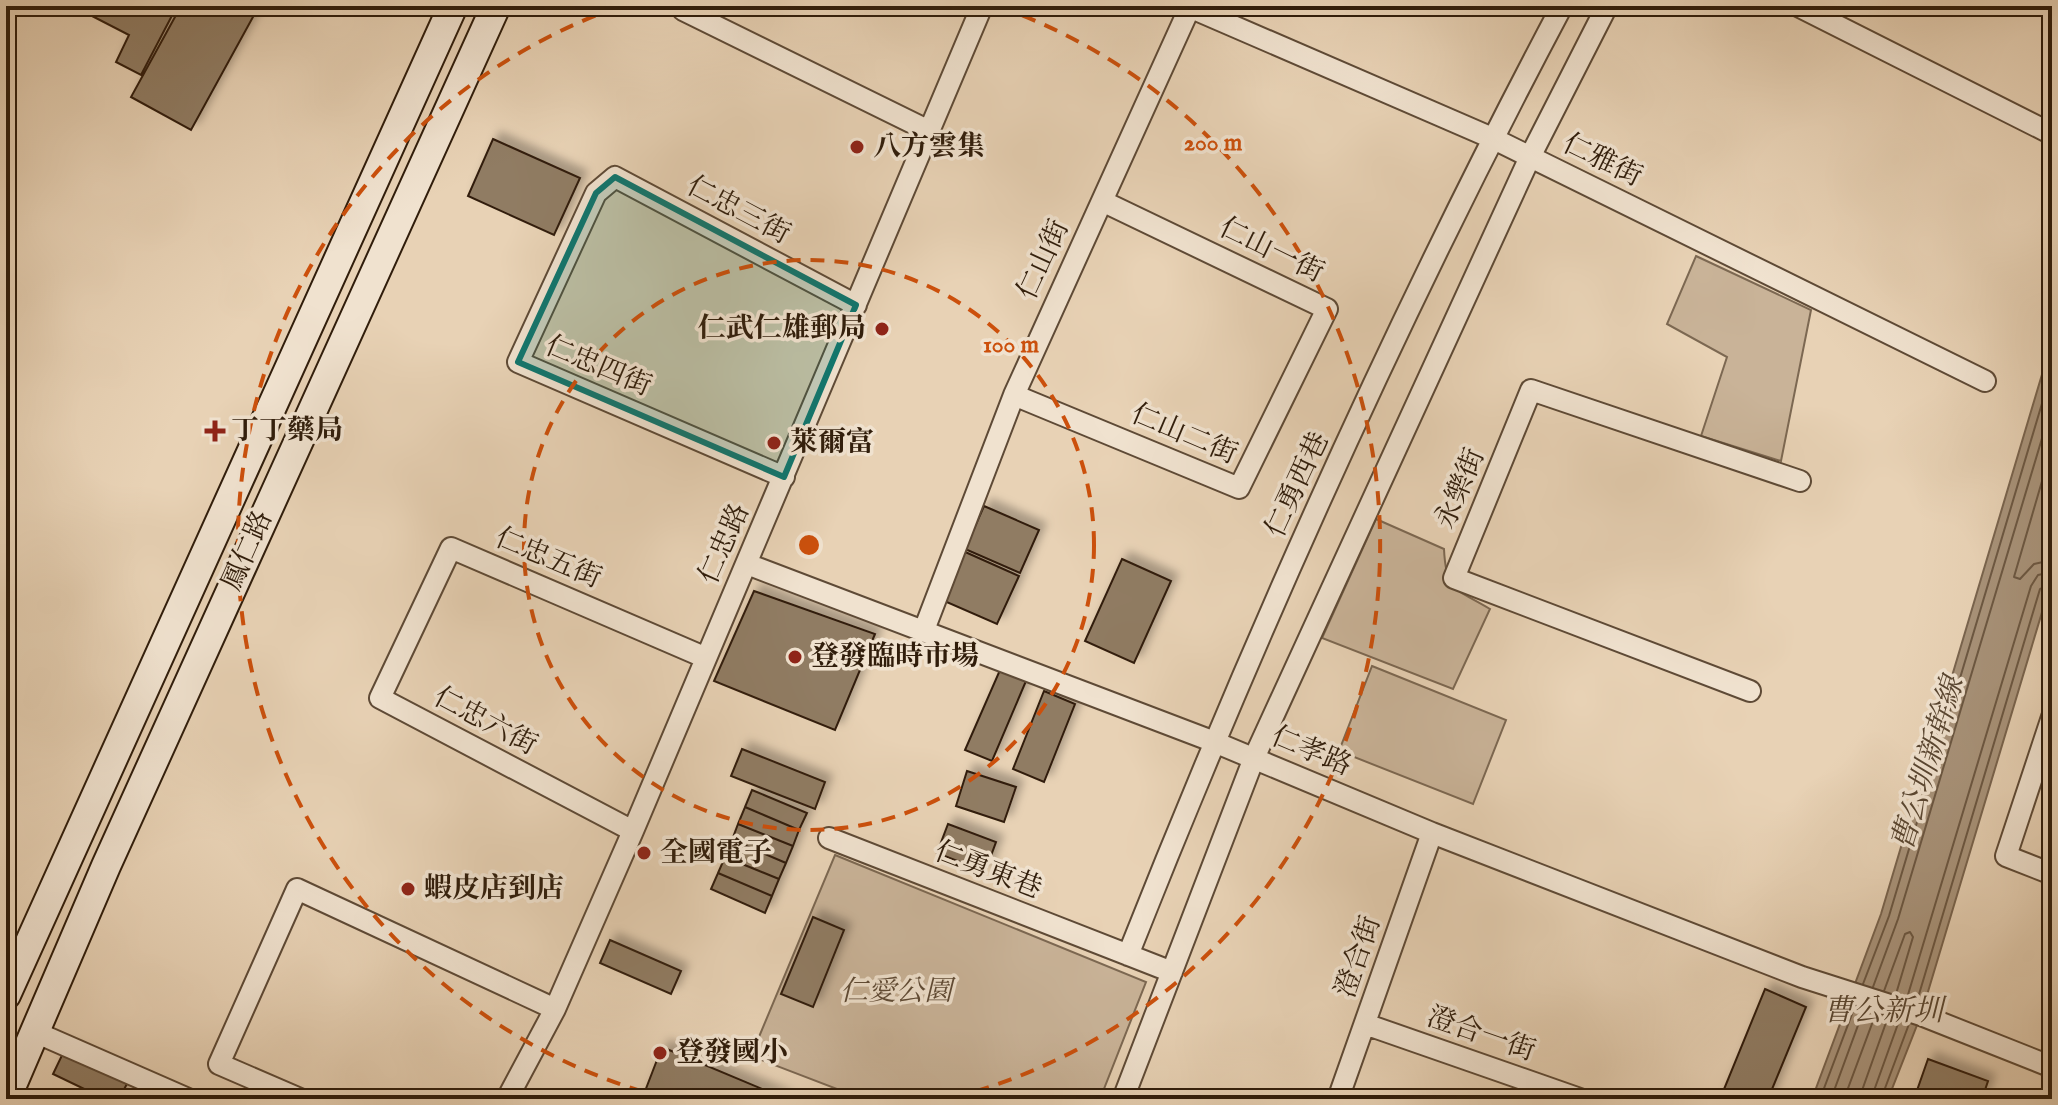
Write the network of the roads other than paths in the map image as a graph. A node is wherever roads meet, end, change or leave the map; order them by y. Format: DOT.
graph roads {
  1 [pos="453,6"];
  2 [pos="496,6"];
  3 [pos="982,6"];
  4 [pos="1562,6"];
  5 [pos="1607,6"];
  6 [pos="1798,6"];
  7 [pos="1189,7"];
  8 [pos="683,8"];
  9 [pos="2051,130"];
  10 [pos="929,131"];
  11 [pos="1492,138"];
  12 [pos="1530,157"];
  13 [pos="596,193"];
  14 [pos="1102,201"];
  15 [pos="856,305"];
  16 [pos="1985,381"];
  17 [pos="1014,395"];
  18 [pos="1285,398"];
  19 [pos="784,477"];
  20 [pos="1800,481"];
  21 [pos="747,564"];
  22 [pos="414,628"];
  23 [pos="924,630"];
  24 [pos="704,657"];
  25 [pos="1750,691"];
  26 [pos="2052,717"];
  27 [pos="1212,741"];
  28 [pos="1254,758"];
  29 [pos="633,831"];
  30 [pos="1432,833"];
  31 [pos="829,838"];
  32 [pos="2052,874"];
  33 [pos="1128,955"];
  34 [pos="1172,972"];
  35 [pos="6,995"];
  36 [pos="555,1009"];
  37 [pos="1365,1024"];
  38 [pos="35,1032"];
  39 [pos="2052,1067"];
  40 [pos="6,1099"];
  41 [pos="188,1099"];
  42 [pos="300,1099"];
  43 [pos="507,1099"];
  44 [pos="1123,1099"];
  45 [pos="1338,1099"];
  46 [pos="1580,1099"];
  1 -- 35 [label="main road, 鳳仁路"];
  2 -- 38 [label="main road, 鳳仁路"];
  3 -- 10 [label="street, 仁忠路"];
  4 -- 11 [label="street, 仁勇西巷"];
  5 -- 12 [label="street"];
  6 -- 9 [label="street"];
  7 -- 11 [label="street, 仁雅街"];
  7 -- 14 [label="street, 仁山街"];
  8 -- 10 [label="street"];
  10 -- 15 [label="street, 仁忠路"];
  11 -- 12 [label="street, 仁雅街"];
  11 -- 27 [label="street, 仁勇西巷"];
  12 -- 16 [label="street, 仁雅街"];
  12 -- 28 [label="street"];
  13 -- 15 [label="street, 仁忠三街"];
  13 -- 19 [label="street, 仁忠四街"];
  14 -- 17 [label="street, 仁山街"];
  14 -- 18 [label="street, 仁山一街"];
  15 -- 19 [label="street, 仁忠路"];
  17 -- 18 [label="street, 仁山二街"];
  17 -- 23 [label="street, 仁山街"];
  19 -- 21 [label="street, 仁忠路"];
  20 -- 25 [label="street, 永樂街"];
  21 -- 23 [label="street, 仁孝路"];
  21 -- 24 [label="street, 仁忠路"];
  22 -- 24 [label="street, 仁忠五街"];
  22 -- 29 [label="street, 仁忠六街"];
  23 -- 27 [label="street, 仁孝路"];
  24 -- 29 [label="street, 仁忠路"];
  26 -- 32 [label="street"];
  27 -- 28 [label="street, 仁孝路"];
  27 -- 33 [label="street, 仁勇西巷"];
  28 -- 30 [label="street, 仁孝路"];
  28 -- 34 [label="street"];
  29 -- 36 [label="street, 仁忠路"];
  30 -- 37 [label="street, 澄合街"];
  30 -- 39 [label="street, 仁孝路"];
  31 -- 33 [label="street, 仁勇東巷"];
  33 -- 34 [label="street"];
  34 -- 44 [label="street"];
  36 -- 42 [label="street"];
  36 -- 43 [label="street, 仁忠路"];
  37 -- 45 [label="street, 澄合街"];
  37 -- 46 [label="street, 澄合一街"];
  38 -- 40 [label="main road, 鳳仁路"];
  38 -- 41 [label="street"];
}
